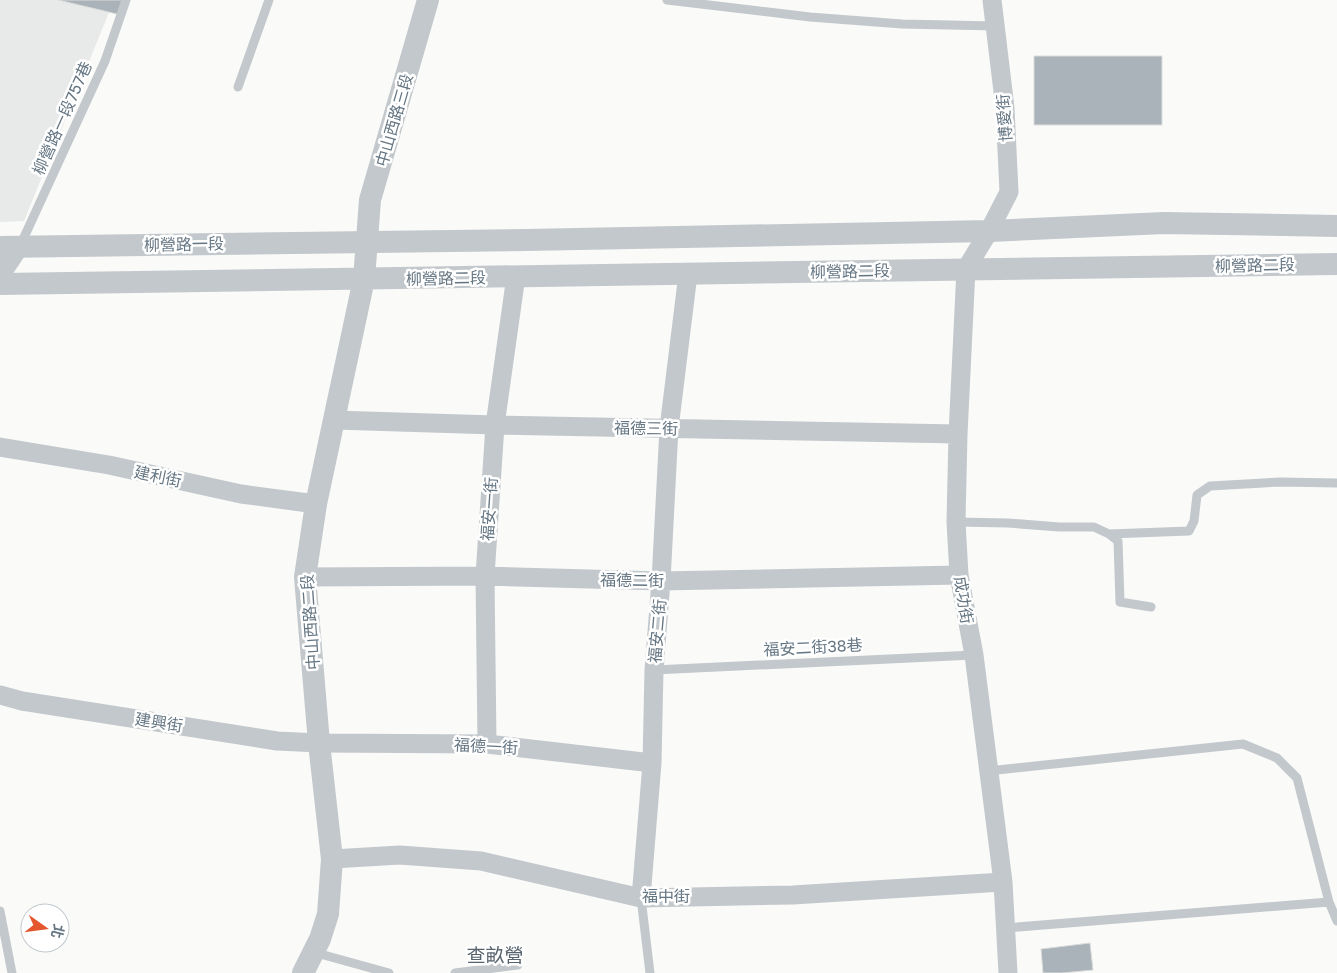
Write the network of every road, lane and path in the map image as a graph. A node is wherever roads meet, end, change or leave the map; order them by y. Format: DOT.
graph roads {
  1 [pos="126,0"];
  2 [pos="269,0"];
  3 [pos="428,0"];
  4 [pos="668,0"];
  5 [pos="992,0"];
  6 [pos="996,26"];
  7 [pos="238,87"];
  8 [pos="1337,226"];
  9 [pos="989,231"];
  10 [pos="367,241"];
  11 [pos="10,247"];
  12 [pos="1337,264"];
  13 [pos="966,269"];
  14 [pos="688,274"];
  15 [pos="0,276"];
  16 [pos="516,276"];
  17 [pos="364,280"];
  18 [pos="0,284"];
  19 [pos="334,420"];
  20 [pos="495,425"];
  21 [pos="669,428"];
  22 [pos="958,434"];
  23 [pos="0,447"];
  24 [pos="1337,483"];
  25 [pos="316,504"];
  26 [pos="956,522"];
  27 [pos="1108,534"];
  28 [pos="959,575"];
  29 [pos="485,576"];
  30 [pos="305,577"];
  31 [pos="662,580"];
  32 [pos="1151,607"];
  33 [pos="974,655"];
  34 [pos="654,670"];
  35 [pos="0,695"];
  36 [pos="319,743"];
  37 [pos="487,744"];
  38 [pos="652,763"];
  39 [pos="988,771"];
  40 [pos="332,859"];
  41 [pos="1003,882"];
  42 [pos="641,898"];
  43 [pos="1329,902"];
  44 [pos="0,911"];
  45 [pos="1337,921"];
  46 [pos="1006,928"];
  47 [pos="313,952"];
  48 [pos="518,965"];
  49 [pos="12,973"];
  50 [pos="303,973"];
  51 [pos="389,973"];
  52 [pos="455,973"];
  53 [pos="650,973"];
  54 [pos="1008,973"];
  1 -- 11 [label="lane, 柳營路一段757巷"];
  2 -- 7 [label="lane"];
  3 -- 10 [label="street, 中山西路三段"];
  4 -- 6 [label="lane"];
  5 -- 6 [label="street, 博愛街"];
  6 -- 9 [label="street, 博愛街"];
  8 -- 9 [label="street"];
  9 -- 10 [label="street"];
  9 -- 13 [label="street, 成功街"];
  10 -- 11 [label="street, 柳營路一段"];
  10 -- 17 [label="street, 中山西路二段"];
  11 -- 15 [label="street"];
  12 -- 13 [label="street, 柳營路二段"];
  13 -- 14 [label="street, 柳營路二段"];
  13 -- 22 [label="street, 成功街"];
  14 -- 16 [label="street, 柳營路二段"];
  14 -- 21 [label="street, 福安二街"];
  16 -- 17 [label="street, 柳營路二段"];
  16 -- 20 [label="street, 福安一街"];
  17 -- 18 [label="street"];
  17 -- 19 [label="street, 中山西路二段"];
  19 -- 20 [label="street, 福德三街"];
  19 -- 25 [label="street, 中山西路二段"];
  20 -- 21 [label="street, 福德三街"];
  20 -- 29 [label="street, 福安一街"];
  21 -- 22 [label="street, 福德三街"];
  21 -- 31 [label="street, 福安二街"];
  22 -- 26 [label="street, 成功街"];
  23 -- 25 [label="street, 建利街"];
  24 -- 27 [label="lane"];
  25 -- 30 [label="street, 中山西路二段"];
  26 -- 27 [label="lane"];
  26 -- 28 [label="street, 成功街"];
  27 -- 32 [label="lane"];
  28 -- 31 [label="street, 福德二街"];
  28 -- 33 [label="street, 成功街"];
  29 -- 30 [label="street, 福德二街"];
  29 -- 31 [label="street, 福德二街"];
  29 -- 37 [label="street, 福安一街"];
  30 -- 36 [label="street, 中山西路二段"];
  31 -- 34 [label="street, 福安二街"];
  33 -- 34 [label="lane, 福安二街38巷"];
  33 -- 39 [label="street, 成功街"];
  34 -- 38 [label="street, 福安二街"];
  35 -- 36 [label="street, 建興街"];
  36 -- 37 [label="street, 福德一街"];
  36 -- 40 [label="street, 中山西路二段"];
  37 -- 38 [label="street, 福德一街"];
  38 -- 42 [label="street, 福安二街"];
  39 -- 41 [label="street, 成功街"];
  39 -- 43 [label="lane"];
  40 -- 42 [label="street, 福中街"];
  40 -- 47 [label="street, 中山西路二段"];
  41 -- 42 [label="street, 福中街"];
  41 -- 46 [label="street, 成功街"];
  42 -- 53 [label="lane"];
  43 -- 45 [label="lane"];
  43 -- 46 [label="lane"];
  44 -- 49 [label="lane"];
  46 -- 54 [label="street, 成功街"];
  47 -- 50 [label="street, 中山西路二段"];
  47 -- 51 [label="lane"];
  48 -- 52 [label="lane"];
}
